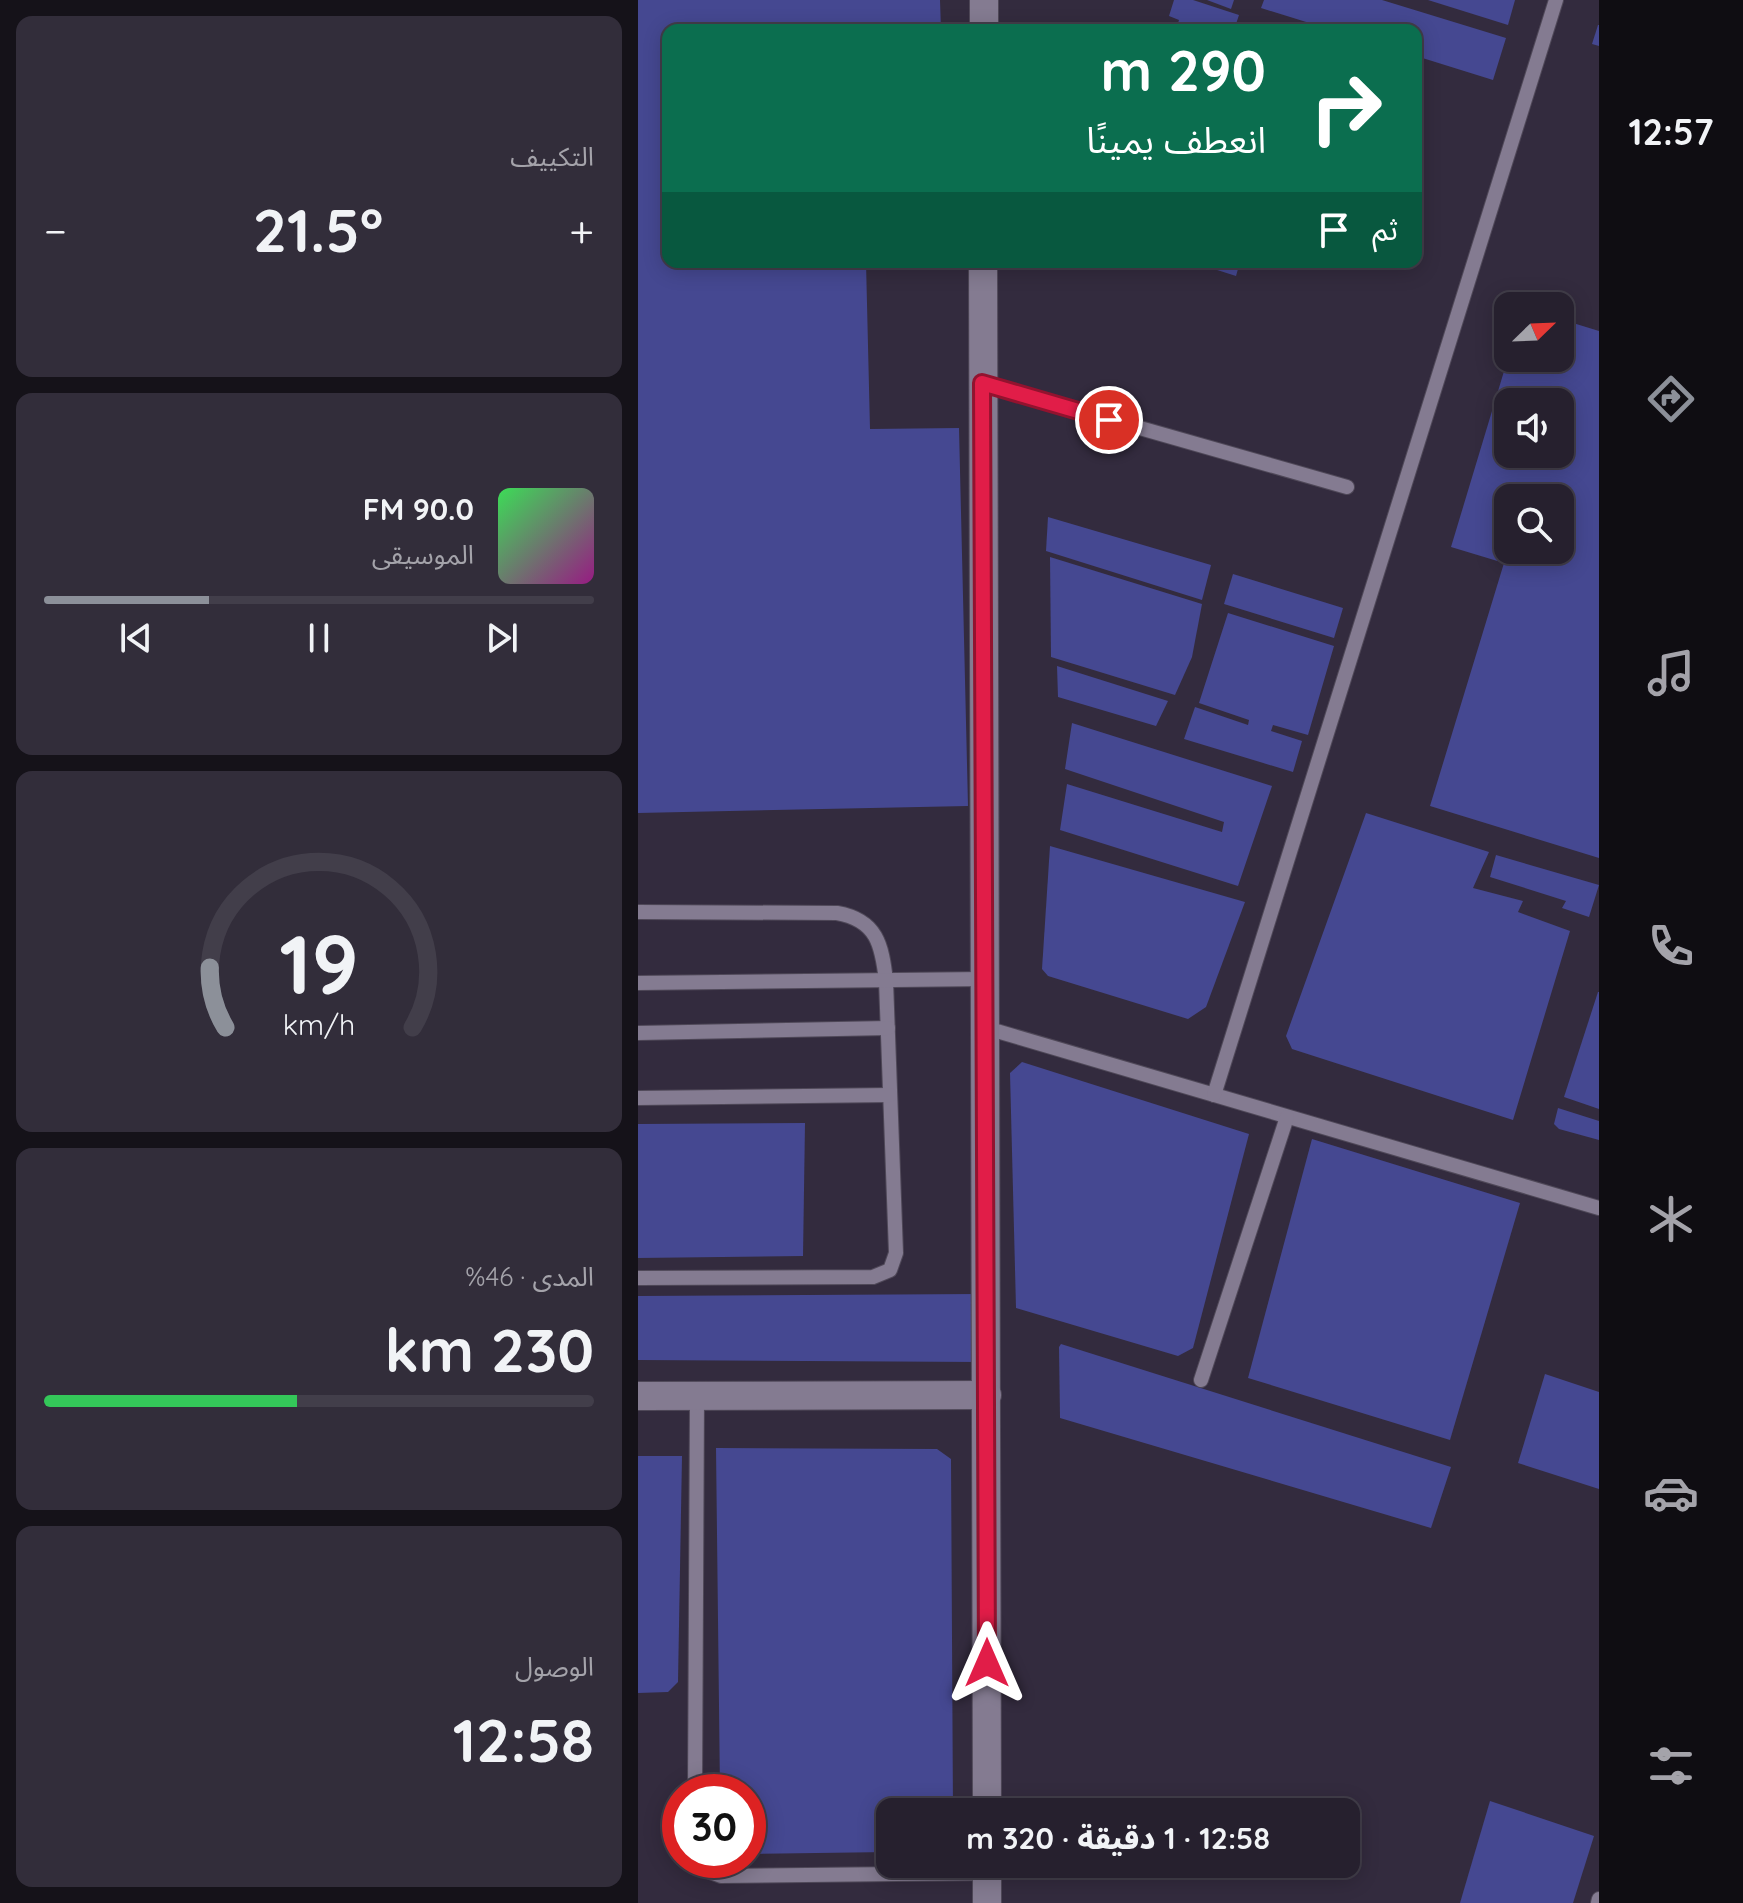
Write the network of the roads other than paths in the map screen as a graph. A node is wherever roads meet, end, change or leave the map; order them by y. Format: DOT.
graph roads {
  1 [pos="984,0"];
  2 [pos="1556,0"];
  3 [pos="984,24"];
  4 [pos="983,268"];
  5 [pos="982,383"];
  6 [pos="1347,487"];
  7 [pos="638,912"];
  8 [pos="984,979"];
  9 [pos="886,981"];
  10 [pos="638,983"];
  11 [pos="983,1027"];
  12 [pos="888,1028"];
  13 [pos="638,1033"];
  14 [pos="890,1095"];
  15 [pos="1214,1095"];
  16 [pos="638,1098"];
  17 [pos="1287,1117"];
  18 [pos="1599,1208"];
  19 [pos="638,1278"];
  20 [pos="1201,1380"];
  21 [pos="987,1395"];
  22 [pos="638,1396"];
  23 [pos="697,1398"];
  24 [pos="695,1774"];
  25 [pos="987,1798"];
  26 [pos="876,1871"];
  27 [pos="766,1875"];
  28 [pos="987,1878"];
  29 [pos="987,1903"];
  1 -- 3 [label="street"];
  2 -- 15 [label="lane"];
  4 -- 5 [label="street"];
  5 -- 6 [label="lane"];
  5 -- 8 [label="street"];
  7 -- 9 [label="lane"];
  8 -- 9 [label="lane"];
  8 -- 11 [label="street"];
  9 -- 10 [label="lane"];
  9 -- 12 [label="lane"];
  11 -- 15 [label="lane"];
  11 -- 21 [label="street"];
  12 -- 13 [label="lane"];
  12 -- 14 [label="lane"];
  14 -- 16 [label="lane"];
  14 -- 19 [label="lane"];
  15 -- 17 [label="lane"];
  17 -- 18 [label="lane"];
  17 -- 20 [label="lane"];
  21 -- 23 [label="street"];
  21 -- 25 [label="street"];
  22 -- 23 [label="street"];
  23 -- 24 [label="lane"];
  26 -- 27 [label="lane"];
  28 -- 29 [label="street"];
}
